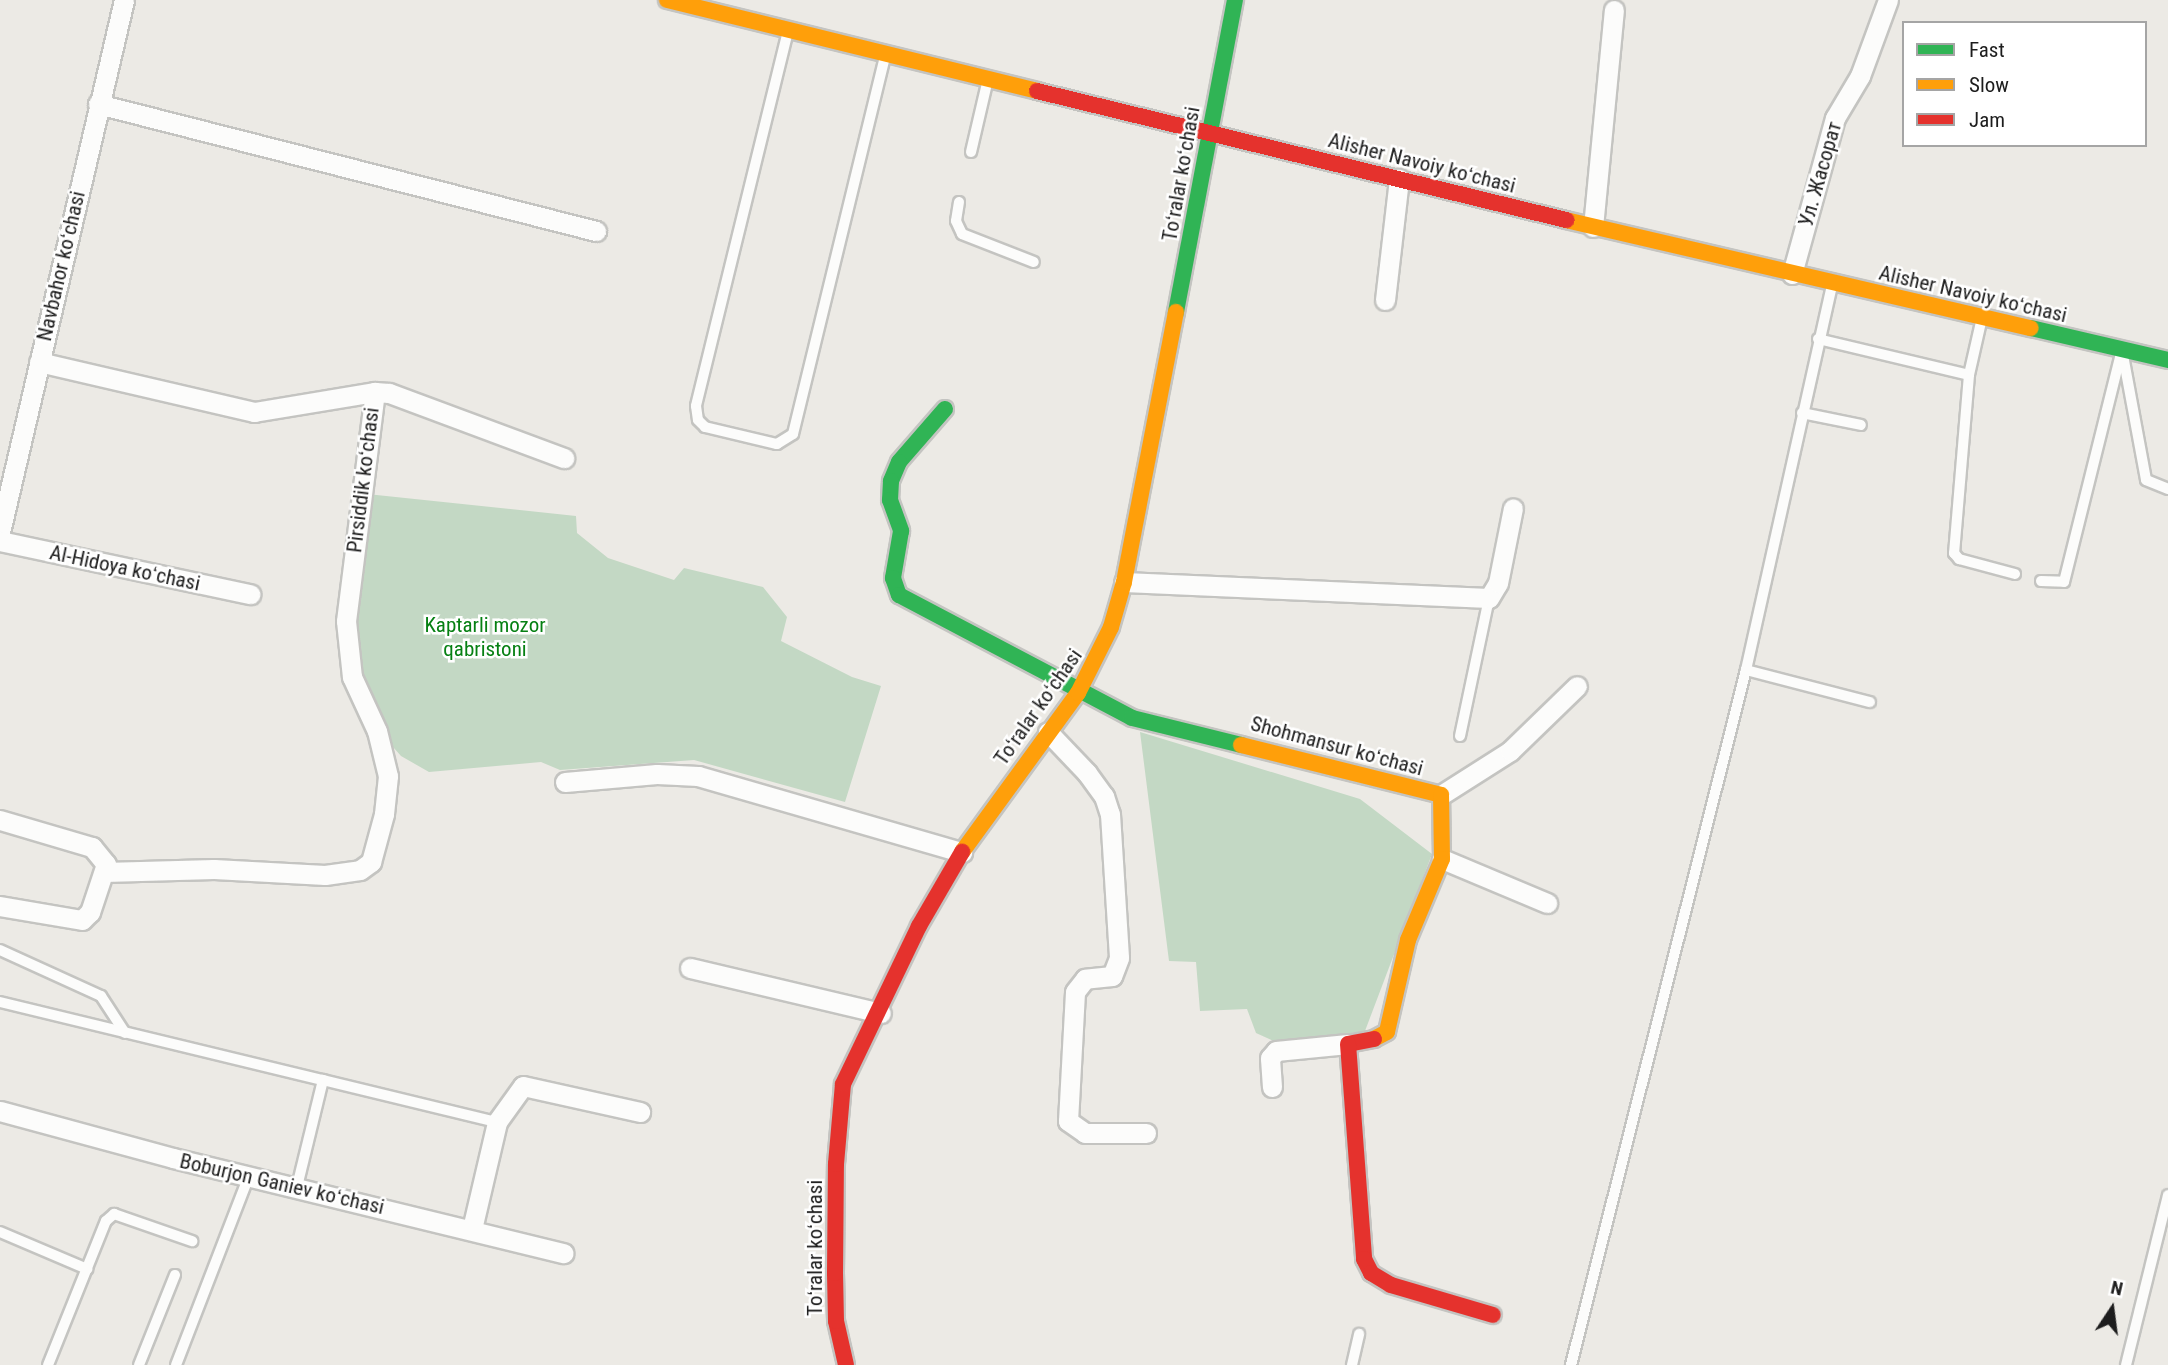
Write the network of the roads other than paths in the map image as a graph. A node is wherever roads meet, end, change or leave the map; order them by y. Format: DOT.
graph roads {
  1 [pos="124,0"];
  2 [pos="667,0"];
  3 [pos="1236,0"];
  4 [pos="1888,0"];
  5 [pos="745,9"];
  6 [pos="1614,10"];
  7 [pos="789,31"];
  8 [pos="886,54"];
  9 [pos="988,79"];
  10 [pos="98,104"];
  11 [pos="1210,131"];
  12 [pos="971,152"];
  13 [pos="1399,179"];
  14 [pos="959,202"];
  15 [pos="1593,227"];
  16 [pos="597,231"];
  17 [pos="1034,262"];
  18 [pos="1792,274"];
  19 [pos="1832,284"];
  20 [pos="1385,300"];
  21 [pos="1982,318"];
  22 [pos="1818,340"];
  23 [pos="2122,350"];
  24 [pos="2168,360"];
  25 [pos="39,362"];
  26 [pos="1969,375"];
  27 [pos="375,392"];
  28 [pos="945,409"];
  29 [pos="1802,413"];
  30 [pos="1861,425"];
  31 [pos="564,457"];
  32 [pos="2168,489"];
  33 [pos="1514,508"];
  34 [pos="0,532"];
  35 [pos="0,541"];
  36 [pos="2015,574"];
  37 [pos="2041,580"];
  38 [pos="1124,582"];
  39 [pos="250,594"];
  40 [pos="1489,598"];
  41 [pos="1746,670"];
  42 [pos="1577,686"];
  43 [pos="1078,693"];
  44 [pos="1871,702"];
  45 [pos="1048,732"];
  46 [pos="1460,736"];
  47 [pos="565,782"];
  48 [pos="1441,795"];
  49 [pos="0,820"];
  50 [pos="962,852"];
  51 [pos="1442,859"];
  52 [pos="104,872"];
  53 [pos="1547,903"];
  54 [pos="0,906"];
  55 [pos="0,950"];
  56 [pos="690,968"];
  57 [pos="0,1002"];
  58 [pos="881,1013"];
  59 [pos="125,1033"];
  60 [pos="1348,1044"];
  61 [pos="323,1080"];
  62 [pos="1272,1087"];
  63 [pos="0,1111"];
  64 [pos="640,1112"];
  65 [pos="497,1122"];
  66 [pos="1146,1133"];
  67 [pos="249,1176"];
  68 [pos="297,1187"];
  69 [pos="2168,1195"];
  70 [pos="472,1229"];
  71 [pos="0,1233"];
  72 [pos="192,1241"];
  73 [pos="564,1253"];
  74 [pos="87,1269"];
  75 [pos="175,1275"];
  76 [pos="1493,1315"];
  77 [pos="1359,1334"];
  78 [pos="48,1365"];
  79 [pos="139,1365"];
  80 [pos="177,1365"];
  81 [pos="846,1365"];
  82 [pos="1352,1365"];
  83 [pos="1571,1365"];
  84 [pos="2126,1365"];
  1 -- 10 [label="street, Navbahor koʻchasi"];
  2 -- 5 [label="street, Alisher Navoiy koʻchasi"];
  3 -- 11 [label="street, Toʻralar koʻchasi"];
  4 -- 18 [label="street, Ул. Жасорат"];
  5 -- 7 [label="street, Alisher Navoiy koʻchasi"];
  6 -- 15 [label="street"];
  7 -- 8 [label="street, Alisher Navoiy koʻchasi"];
  7 -- 8 [label="lane"];
  8 -- 9 [label="street, Alisher Navoiy koʻchasi"];
  9 -- 11 [label="street, Alisher Navoiy koʻchasi"];
  9 -- 12 [label="lane"];
  10 -- 16 [label="street"];
  10 -- 25 [label="street, Navbahor koʻchasi"];
  11 -- 13 [label="street, Alisher Navoiy koʻchasi"];
  11 -- 38 [label="street, Toʻralar koʻchasi"];
  13 -- 15 [label="street, Alisher Navoiy koʻchasi"];
  13 -- 20 [label="street"];
  14 -- 17 [label="lane"];
  15 -- 18 [label="street, Alisher Navoiy koʻchasi"];
  18 -- 19 [label="street, Alisher Navoiy koʻchasi"];
  19 -- 21 [label="street, Alisher Navoiy koʻchasi"];
  19 -- 22 [label="lane"];
  21 -- 23 [label="street, Alisher Navoiy koʻchasi"];
  21 -- 26 [label="lane"];
  22 -- 26 [label="lane"];
  22 -- 29 [label="lane"];
  23 -- 24 [label="street, Alisher Navoiy koʻchasi"];
  23 -- 32 [label="lane"];
  23 -- 37 [label="lane"];
  25 -- 27 [label="street, Pirsiddik koʻchasi"];
  25 -- 34 [label="street, Navbahor koʻchasi"];
  26 -- 36 [label="lane"];
  27 -- 31 [label="street"];
  27 -- 52 [label="street, Pirsiddik koʻchasi"];
  28 -- 43 [label="street, Shohmansur koʻchasi"];
  29 -- 30 [label="lane"];
  29 -- 41 [label="lane"];
  33 -- 40 [label="street"];
  35 -- 39 [label="street, Al-Hidoya koʻchasi"];
  38 -- 40 [label="street"];
  38 -- 43 [label="street, Toʻralar koʻchasi"];
  40 -- 46 [label="lane"];
  41 -- 44 [label="lane"];
  41 -- 83 [label="lane"];
  42 -- 48 [label="street"];
  43 -- 45 [label="street, Toʻralar koʻchasi"];
  43 -- 48 [label="street, Shohmansur koʻchasi"];
  45 -- 50 [label="street, Toʻralar koʻchasi"];
  45 -- 66 [label="street"];
  47 -- 50 [label="street"];
  48 -- 51 [label="street, Shohmansur koʻchasi"];
  49 -- 52 [label="street"];
  50 -- 58 [label="street, Toʻralar koʻchasi"];
  51 -- 53 [label="street"];
  51 -- 60 [label="street, Shohmansur koʻchasi"];
  52 -- 54 [label="street"];
  55 -- 59 [label="lane"];
  56 -- 58 [label="street"];
  57 -- 59 [label="lane"];
  58 -- 81 [label="street, Toʻralar koʻchasi"];
  59 -- 61 [label="lane"];
  60 -- 62 [label="street"];
  60 -- 76 [label="street"];
  61 -- 65 [label="lane"];
  61 -- 68 [label="lane"];
  63 -- 67 [label="street, Boburjon Ganiev koʻchasi"];
  64 -- 65 [label="street"];
  65 -- 70 [label="street"];
  67 -- 68 [label="street, Boburjon Ganiev koʻchasi"];
  67 -- 80 [label="lane"];
  68 -- 70 [label="street, Boburjon Ganiev koʻchasi"];
  69 -- 84 [label="lane"];
  70 -- 73 [label="street, Boburjon Ganiev koʻchasi"];
  71 -- 74 [label="lane"];
  72 -- 74 [label="lane"];
  74 -- 78 [label="lane"];
  75 -- 79 [label="lane"];
  77 -- 82 [label="lane"];
}
